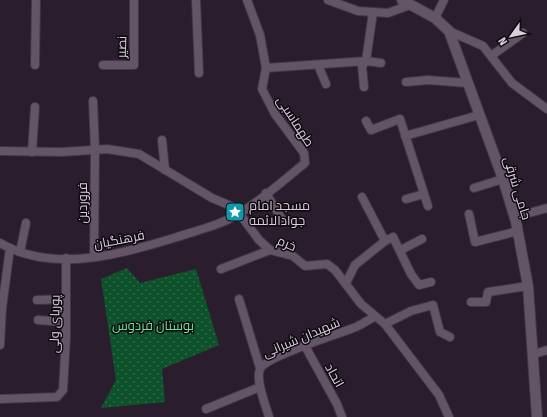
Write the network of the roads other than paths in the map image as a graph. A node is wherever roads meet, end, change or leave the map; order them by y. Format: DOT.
graph roads {
  1 [pos="36,0"];
  2 [pos="134,0"];
  3 [pos="188,0"];
  4 [pos="197,0"];
  5 [pos="247,0"];
  6 [pos="328,0"];
  7 [pos="444,0"];
  8 [pos="406,2"];
  9 [pos="373,12"];
  10 [pos="435,18"];
  11 [pos="449,31"];
  12 [pos="523,32"];
  13 [pos="491,56"];
  14 [pos="366,61"];
  15 [pos="381,63"];
  16 [pos="35,65"];
  17 [pos="318,65"];
  18 [pos="103,66"];
  19 [pos="266,68"];
  20 [pos="199,73"];
  21 [pos="406,82"];
  22 [pos="467,83"];
  23 [pos="326,84"];
  24 [pos="364,87"];
  25 [pos="92,101"];
  26 [pos="35,107"];
  27 [pos="547,109"];
  28 [pos="479,115"];
  29 [pos="366,121"];
  30 [pos="405,136"];
  31 [pos="162,140"];
  32 [pos="95,150"];
  33 [pos="0,151"];
  34 [pos="32,152"];
  35 [pos="165,170"];
  36 [pos="503,179"];
  37 [pos="474,188"];
  38 [pos="266,193"];
  39 [pos="424,194"];
  40 [pos="362,197"];
  41 [pos="406,199"];
  42 [pos="428,206"];
  43 [pos="547,208"];
  44 [pos="239,213"];
  45 [pos="469,214"];
  46 [pos="514,217"];
  47 [pos="284,221"];
  48 [pos="26,223"];
  49 [pos="518,231"];
  50 [pos="422,239"];
  51 [pos="385,242"];
  52 [pos="0,243"];
  53 [pos="10,248"];
  54 [pos="270,250"];
  55 [pos="400,250"];
  56 [pos="20,252"];
  57 [pos="94,257"];
  58 [pos="66,258"];
  59 [pos="221,269"];
  60 [pos="431,282"];
  61 [pos="346,283"];
  62 [pos="528,286"];
  63 [pos="239,298"];
  64 [pos="66,299"];
  65 [pos="36,300"];
  66 [pos="471,302"];
  67 [pos="375,317"];
  68 [pos="38,320"];
  69 [pos="66,322"];
  70 [pos="385,324"];
  71 [pos="450,337"];
  72 [pos="0,345"];
  73 [pos="305,346"];
  74 [pos="547,350"];
  75 [pos="534,354"];
  76 [pos="260,368"];
  77 [pos="260,387"];
  78 [pos="0,399"];
  79 [pos="206,409"];
  80 [pos="270,417"];
  81 [pos="342,417"];
  82 [pos="448,417"];
  83 [pos="537,417"];
  1 -- 16 [label="street"];
  2 -- 18 [label="street, نصیر"];
  3 -- 4 [label="street"];
  4 -- 20 [label="street"];
  5 -- 19 [label="street, طهماسبی"];
  6 -- 9 [label="street"];
  7 -- 10 [label="street"];
  8 -- 9 [label="street"];
  8 -- 10 [label="street, جامی شرقی"];
  9 -- 14 [label="street"];
  10 -- 11 [label="street, جامی شرقی"];
  11 -- 13 [label="street"];
  11 -- 22 [label="street, جامی شرقی"];
  12 -- 13 [label="street"];
  13 -- 27 [label="street"];
  14 -- 15 [label="street"];
  14 -- 17 [label="street"];
  14 -- 24 [label="street"];
  17 -- 19 [label="street"];
  17 -- 23 [label="street"];
  19 -- 38 [label="street, طهماسبی"];
  21 -- 22 [label="street"];
  22 -- 28 [label="street, جامی شرقی"];
  25 -- 32 [label="street, فروردین"];
  26 -- 34 [label="street"];
  28 -- 30 [label="street"];
  28 -- 36 [label="street, جامی شرقی"];
  29 -- 30 [label="street"];
  30 -- 39 [label="street"];
  31 -- 35 [label="street"];
  32 -- 34 [label="street, خرم"];
  32 -- 35 [label="street, خرم"];
  32 -- 57 [label="street, فروردین"];
  33 -- 34 [label="street, خرم"];
  35 -- 44 [label="street, خرم"];
  36 -- 37 [label="street"];
  36 -- 46 [label="street, جامی شرقی"];
  38 -- 44 [label="street, طهماسبی"];
  38 -- 47 [label="street"];
  39 -- 41 [label="street"];
  39 -- 42 [label="street"];
  40 -- 51 [label="street"];
  43 -- 46 [label="street"];
  44 -- 54 [label="street, خرم"];
  44 -- 57 [label="street, فرهنگیان"];
  45 -- 49 [label="street"];
  46 -- 49 [label="street, جامی شرقی"];
  48 -- 56 [label="street"];
  49 -- 62 [label="street, جامی شرقی"];
  50 -- 55 [label="street"];
  51 -- 55 [label="street"];
  51 -- 61 [label="street"];
  52 -- 53 [label="street, فرهنگیان"];
  53 -- 56 [label="street, فرهنگیان"];
  53 -- 72 [label="street"];
  54 -- 59 [label="street"];
  54 -- 61 [label="street, خرم"];
  55 -- 60 [label="street"];
  56 -- 58 [label="street, فرهنگیان"];
  57 -- 58 [label="street, فرهنگیان"];
  58 -- 64 [label="street, پوریای ولی"];
  61 -- 67 [label="street, خرم"];
  62 -- 66 [label="street"];
  62 -- 75 [label="street, جامی شرقی"];
  63 -- 76 [label="street"];
  64 -- 65 [label="street"];
  64 -- 69 [label="street, پوریای ولی"];
  67 -- 70 [label="street, خرم"];
  67 -- 73 [label="street, شهیدان شیرانی"];
  68 -- 69 [label="street"];
  69 -- 78 [label="street, پوریای ولی"];
  70 -- 71 [label="street"];
  70 -- 82 [label="street, خرم"];
  73 -- 76 [label="street, شهیدان شیرانی"];
  73 -- 81 [label="street, اتحاد"];
  74 -- 75 [label="street"];
  75 -- 83 [label="street, جامی شرقی"];
  76 -- 77 [label="street, شهیدان شیرانی"];
  77 -- 79 [label="street"];
  77 -- 80 [label="street, شهیدان شیرانی"];
}
